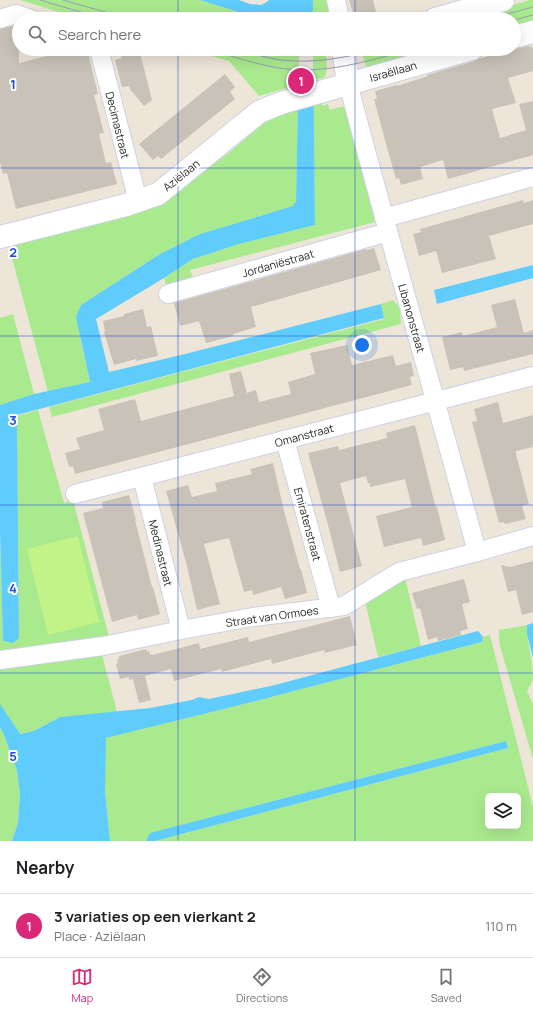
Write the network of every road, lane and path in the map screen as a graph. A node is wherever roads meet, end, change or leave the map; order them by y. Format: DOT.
graph roads {
  1 [pos="336,0"];
  2 [pos="503,0"];
  3 [pos="339,12"];
  4 [pos="461,12"];
  5 [pos="12,15"];
  6 [pos="0,19"];
  7 [pos="533,32"];
  8 [pos="521,35"];
  9 [pos="101,56"];
  10 [pos="344,56"];
  11 [pos="446,56"];
  12 [pos="348,83"];
  13 [pos="533,177"];
  14 [pos="138,201"];
  15 [pos="386,225"];
  16 [pos="0,237"];
  17 [pos="168,294"];
  18 [pos="533,376"];
  19 [pos="436,400"];
  20 [pos="285,440"];
  21 [pos="142,477"];
  22 [pos="76,494"];
  23 [pos="533,536"];
  24 [pos="478,552"];
  25 [pos="331,608"];
  26 [pos="181,630"];
  27 [pos="0,660"];
  1 -- 3 [label="street"];
  2 -- 4 [label="street"];
  5 -- 6 [label="street"];
  7 -- 8 [label="street"];
  9 -- 14 [label="street, Decimastraat"];
  10 -- 12 [label="street"];
  11 -- 12 [label="street, Israëllaan"];
  12 -- 14 [label="street, Aziëlaan"];
  12 -- 15 [label="street, Libanonstraat"];
  13 -- 15 [label="street, Jordaniëstraat"];
  14 -- 16 [label="street, Aziëlaan"];
  15 -- 17 [label="street, Jordaniëstraat"];
  15 -- 19 [label="street, Libanonstraat"];
  18 -- 19 [label="street, Omanstraat"];
  19 -- 20 [label="street, Omanstraat"];
  19 -- 24 [label="street, Libanonstraat"];
  20 -- 21 [label="street, Omanstraat"];
  20 -- 25 [label="street, Emiratenstraat"];
  21 -- 22 [label="street, Omanstraat"];
  21 -- 26 [label="street, Medinastraat"];
  23 -- 24 [label="street, Straat van Ormoes"];
  24 -- 25 [label="street, Straat van Ormoes"];
  25 -- 26 [label="street, Straat van Ormoes"];
  26 -- 27 [label="street, Straat van Ormoes"];
}
